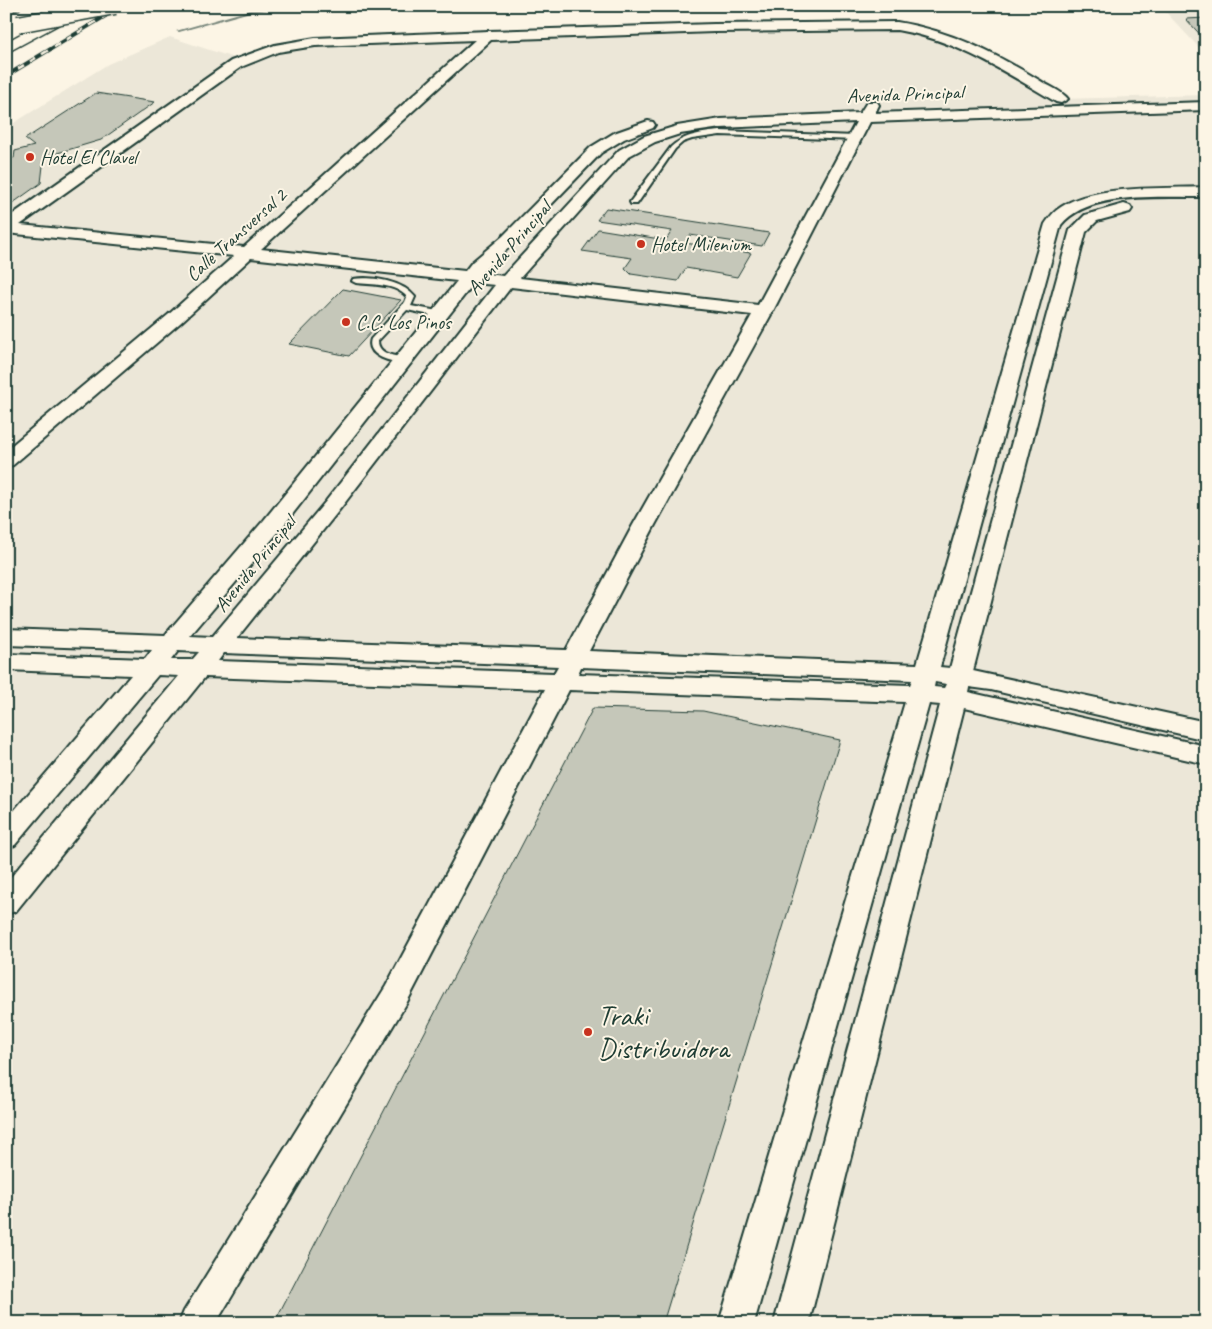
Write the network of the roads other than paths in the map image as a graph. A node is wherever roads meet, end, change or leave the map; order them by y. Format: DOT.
graph roads {
  1 [pos="14,6"];
  2 [pos="81,6"];
  3 [pos="115,6"];
  4 [pos="6,8"];
  5 [pos="12,25"];
  6 [pos="485,38"];
  7 [pos="6,48"];
  8 [pos="260,58"];
  9 [pos="1206,95"];
  10 [pos="189,96"];
  11 [pos="208,99"];
  12 [pos="1038,100"];
  13 [pos="1061,100"];
  14 [pos="1206,106"];
  15 [pos="865,120"];
  16 [pos="95,164"];
  17 [pos="115,166"];
  18 [pos="1206,192"];
  19 [pos="634,202"];
  20 [pos="1206,204"];
  21 [pos="40,220"];
  22 [pos="15,226"];
  23 [pos="6,244"];
  24 [pos="253,248"];
  25 [pos="1040,269"];
  26 [pos="475,271"];
  27 [pos="1066,274"];
  28 [pos="512,276"];
  29 [pos="356,281"];
  30 [pos="767,305"];
  31 [pos="406,307"];
  32 [pos="440,314"];
  33 [pos="1022,329"];
  34 [pos="1051,334"];
  35 [pos="403,360"];
  36 [pos="6,461"];
  37 [pos="7,639"];
  38 [pos="172,643"];
  39 [pos="218,645"];
  40 [pos="573,658"];
  41 [pos="6,662"];
  42 [pos="151,667"];
  43 [pos="198,669"];
  44 [pos="561,682"];
  45 [pos="923,683"];
  46 [pos="958,688"];
  47 [pos="1206,731"];
  48 [pos="1206,755"];
  49 [pos="6,838"];
  50 [pos="6,903"];
  51 [pos="196,1323"];
  52 [pos="736,1323"];
  53 [pos="791,1323"];
  1 -- 4 [label="main road"];
  2 -- 7 [label="main road"];
  3 -- 5 [label="main road, bridge"];
  6 -- 8 [label="street"];
  6 -- 12 [label="street"];
  6 -- 13 [label="street"];
  6 -- 24 [label="street, Calle Transversal 2"];
  8 -- 10 [label="street"];
  8 -- 11 [label="street"];
  9 -- 13 [label="street, Avenida Principal"];
  10 -- 11 [label="street"];
  10 -- 16 [label="street"];
  11 -- 17 [label="street"];
  12 -- 13 [label="street, Avenida Principal"];
  12 -- 15 [label="street, Avenida Principal"];
  14 -- 15 [label="street, Avenida Principal"];
  15 -- 19 [label="lane"];
  15 -- 26 [label="street, Avenida Principal"];
  15 -- 28 [label="street, Avenida Principal"];
  15 -- 30 [label="street"];
  16 -- 17 [label="street"];
  16 -- 22 [label="street"];
  17 -- 21 [label="street"];
  18 -- 25 [label="street"];
  20 -- 27 [label="street"];
  21 -- 22 [label="street"];
  21 -- 24 [label="street"];
  22 -- 23 [label="street"];
  22 -- 24 [label="street"];
  24 -- 26 [label="street"];
  24 -- 36 [label="street, Calle Transversal 2"];
  25 -- 27 [label="street"];
  25 -- 33 [label="street"];
  26 -- 28 [label="street"];
  26 -- 32 [label="street, Avenida Principal"];
  27 -- 34 [label="street"];
  28 -- 30 [label="street"];
  28 -- 39 [label="street, Avenida Principal"];
  29 -- 31 [label="lane"];
  30 -- 40 [label="street"];
  31 -- 32 [label="lane"];
  31 -- 35 [label="lane"];
  32 -- 35 [label="street, Avenida Principal"];
  33 -- 34 [label="street"];
  33 -- 45 [label="street"];
  34 -- 46 [label="street"];
  35 -- 38 [label="street, Avenida Principal"];
  37 -- 38 [label="street"];
  38 -- 39 [label="street"];
  38 -- 42 [label="street, Avenida Principal"];
  39 -- 40 [label="street"];
  39 -- 43 [label="street, Avenida Principal"];
  40 -- 44 [label="street"];
  40 -- 45 [label="street"];
  41 -- 42 [label="street"];
  42 -- 43 [label="street"];
  42 -- 49 [label="street, Avenida Principal"];
  43 -- 44 [label="street"];
  43 -- 50 [label="street, Avenida Principal"];
  44 -- 45 [label="street"];
  44 -- 51 [label="street"];
  45 -- 46 [label="street"];
  45 -- 52 [label="street"];
  46 -- 47 [label="street"];
  46 -- 48 [label="street"];
  46 -- 53 [label="street"];
}
